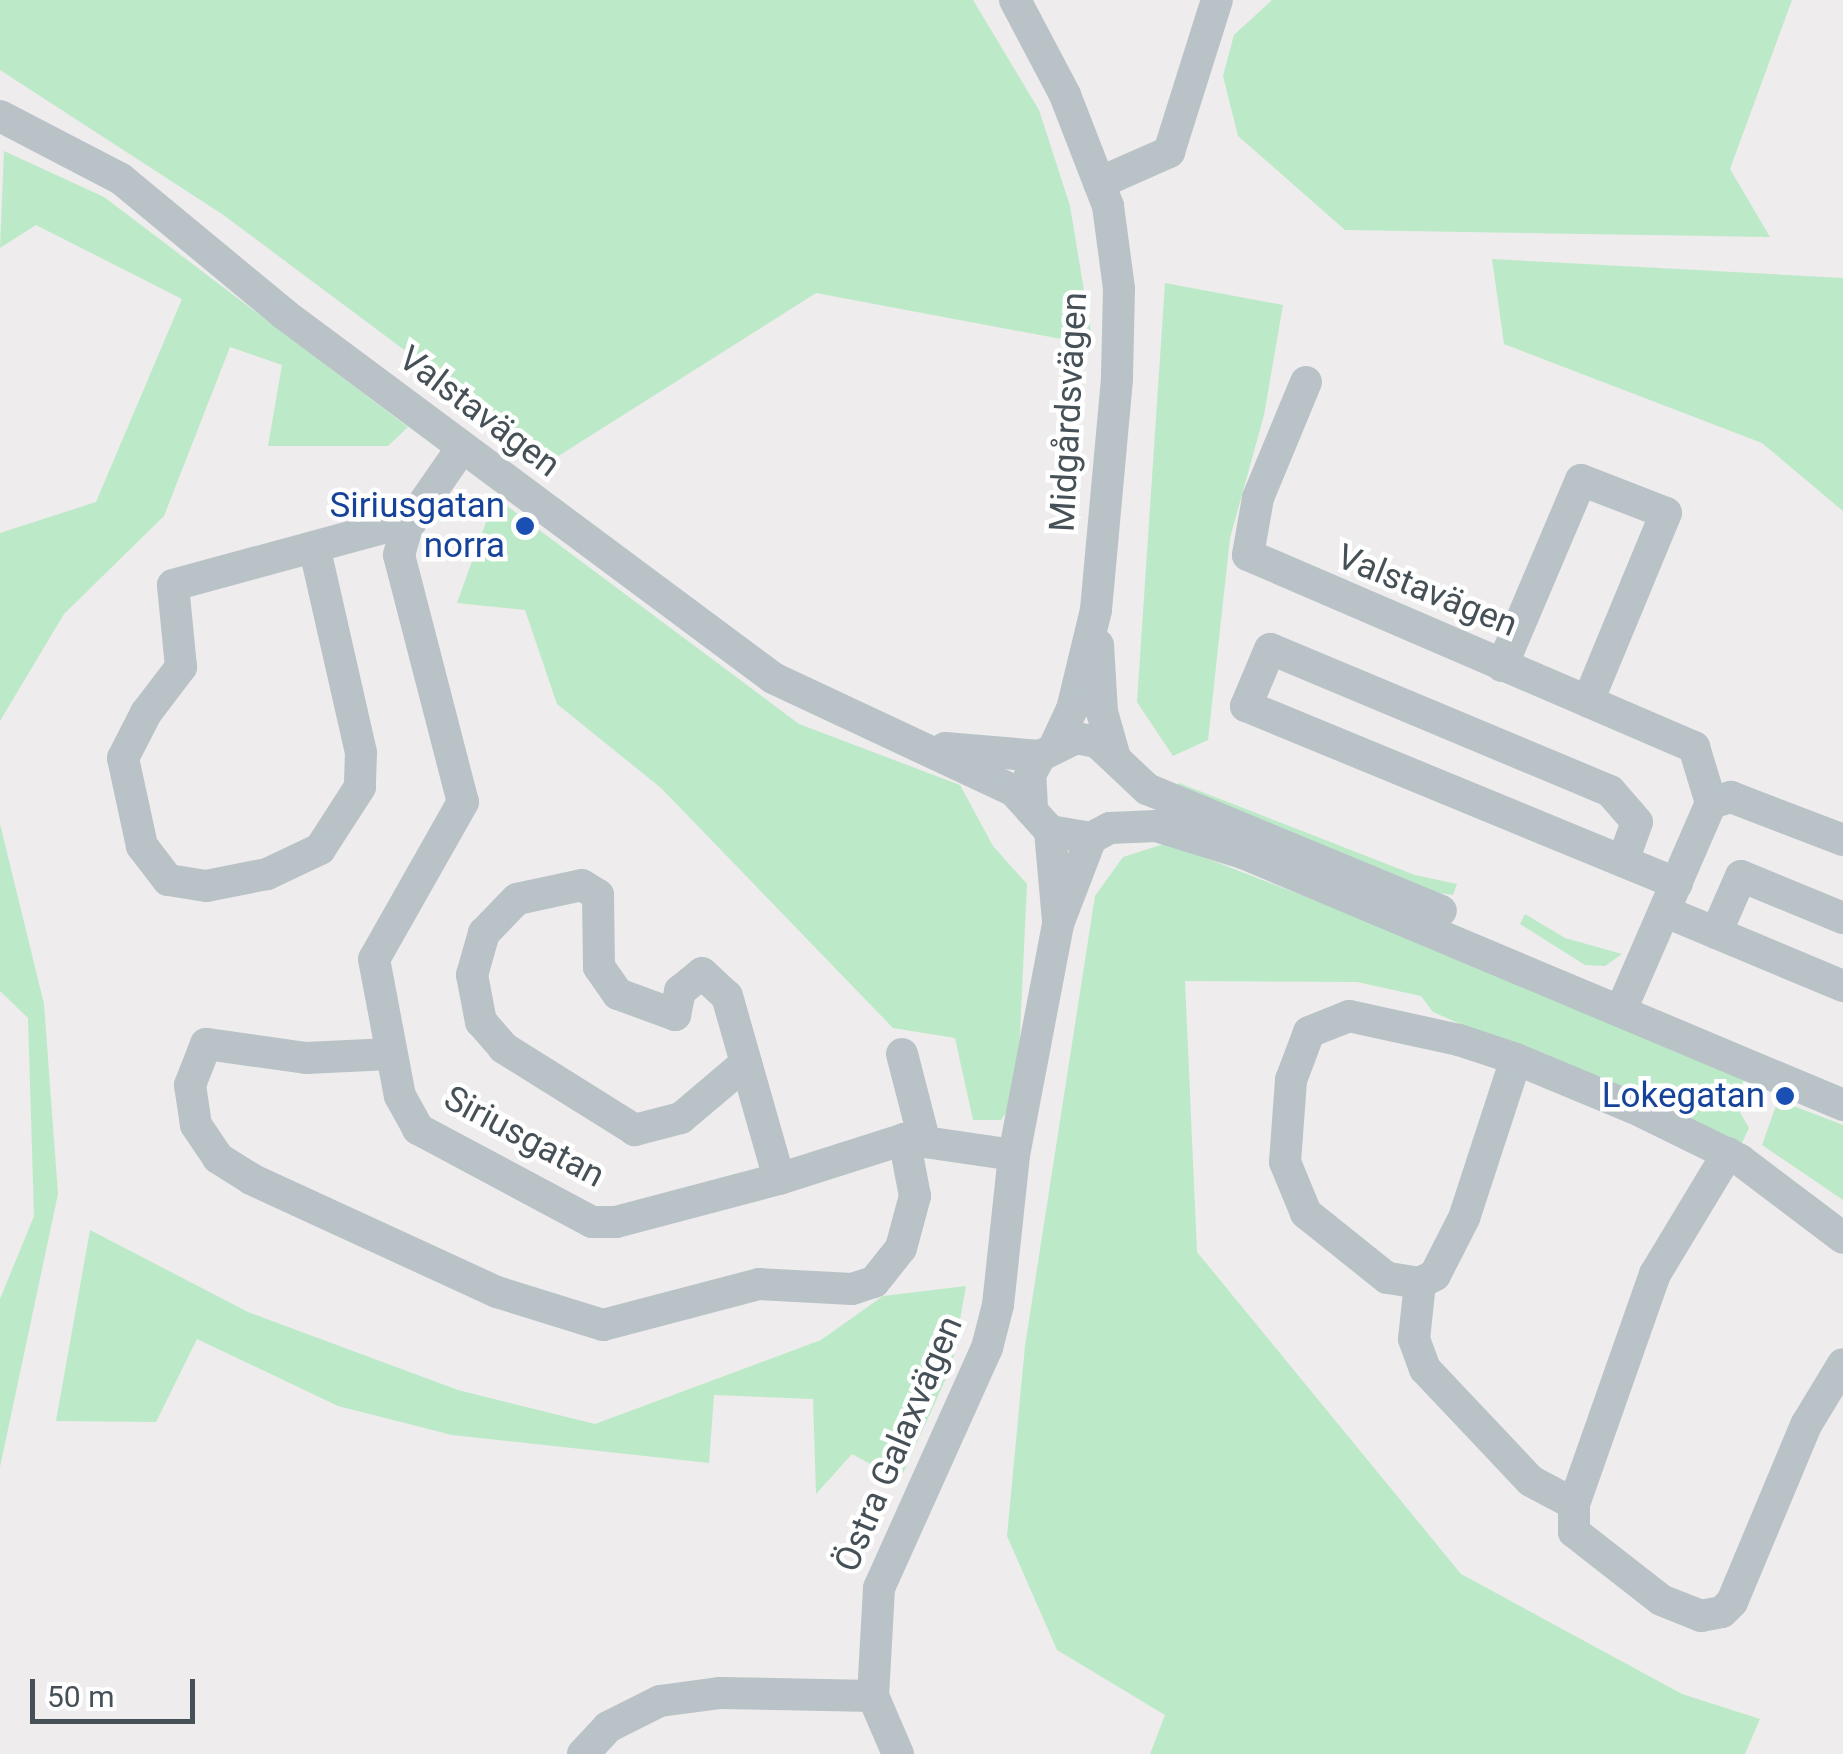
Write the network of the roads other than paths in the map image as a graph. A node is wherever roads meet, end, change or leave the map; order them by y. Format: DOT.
graph roads {
  1 [pos="1015,0"];
  2 [pos="1217,0"];
  3 [pos="0,116"];
  4 [pos="1099,183"];
  5 [pos="1306,382"];
  6 [pos="461,449"];
  7 [pos="412,520"];
  8 [pos="315,550"];
  9 [pos="1096,610"];
  10 [pos="1502,666"];
  11 [pos="1588,701"];
  12 [pos="926,746"];
  13 [pos="1048,750"];
  14 [pos="1120,762"];
  15 [pos="1711,802"];
  16 [pos="1041,819"];
  17 [pos="1100,833"];
  18 [pos="1843,840"];
  19 [pos="1623,861"];
  20 [pos="1671,898"];
  21 [pos="1843,918"];
  22 [pos="1058,924"];
  23 [pos="1716,932"];
  24 [pos="1843,986"];
  25 [pos="1625,1001"];
  26 [pos="390,1054"];
  27 [pos="902,1054"];
  28 [pos="1516,1059"];
  29 [pos="746,1062"];
  30 [pos="1843,1082"];
  31 [pos="1843,1105"];
  32 [pos="914,1139"];
  33 [pos="1014,1154"];
  34 [pos="1728,1154"];
  35 [pos="779,1179"];
  36 [pos="1843,1238"];
  37 [pos="1420,1283"];
  38 [pos="1843,1364"];
  39 [pos="1574,1504"];
  40 [pos="873,1696"];
  41 [pos="583,1754"];
  42 [pos="898,1754"];
  1 -- 4 [label="street, Midgårdsvägen"];
  2 -- 4 [label="street"];
  3 -- 6 [label="street, Valstavägen"];
  4 -- 9 [label="street, Midgårdsvägen"];
  5 -- 10 [label="street, Valstavägen"];
  6 -- 7 [label="street, Siriusgatan"];
  6 -- 12 [label="street, Valstavägen"];
  7 -- 8 [label="street"];
  7 -- 26 [label="street, Siriusgatan"];
  8 -- 8 [label="street"];
  9 -- 13 [label="street, Midgårdsvägen"];
  9 -- 14 [label="street, Midgårdsvägen"];
  10 -- 11 [label="street, Valstavägen"];
  10 -- 11 [label="street"];
  11 -- 15 [label="street, Valstavägen"];
  12 -- 13 [label="street, Valstavägen"];
  12 -- 16 [label="street, Valstavägen"];
  13 -- 14 [label="street, Valstavägen"];
  13 -- 16 [label="street"];
  14 -- 17 [label="street"];
  14 -- 25 [label="street, Valstavägen"];
  15 -- 18 [label="street"];
  15 -- 20 [label="street"];
  16 -- 17 [label="street, Valstavägen"];
  16 -- 22 [label="street, Östra Galaxvägen"];
  17 -- 22 [label="street, Östra Galaxvägen"];
  17 -- 25 [label="street, Valstavägen"];
  19 -- 19 [label="street"];
  19 -- 20 [label="street"];
  20 -- 23 [label="street"];
  20 -- 25 [label="street"];
  21 -- 23 [label="street"];
  22 -- 33 [label="street, Östra Galaxvägen"];
  23 -- 24 [label="street"];
  25 -- 30 [label="street, Valstavägen"];
  25 -- 31 [label="street, Valstavägen"];
  26 -- 32 [label="street"];
  26 -- 35 [label="street, Siriusgatan"];
  27 -- 32 [label="street"];
  28 -- 34 [label="street"];
  28 -- 37 [label="street"];
  28 -- 37 [label="street"];
  29 -- 29 [label="street"];
  29 -- 35 [label="street"];
  32 -- 33 [label="street, Siriusgatan"];
  32 -- 35 [label="street, Siriusgatan"];
  33 -- 40 [label="street, Östra Galaxvägen"];
  34 -- 36 [label="street"];
  34 -- 39 [label="street"];
  37 -- 39 [label="street"];
  38 -- 39 [label="street"];
  40 -- 41 [label="street"];
  40 -- 42 [label="street, Östra Galaxvägen"];
}
